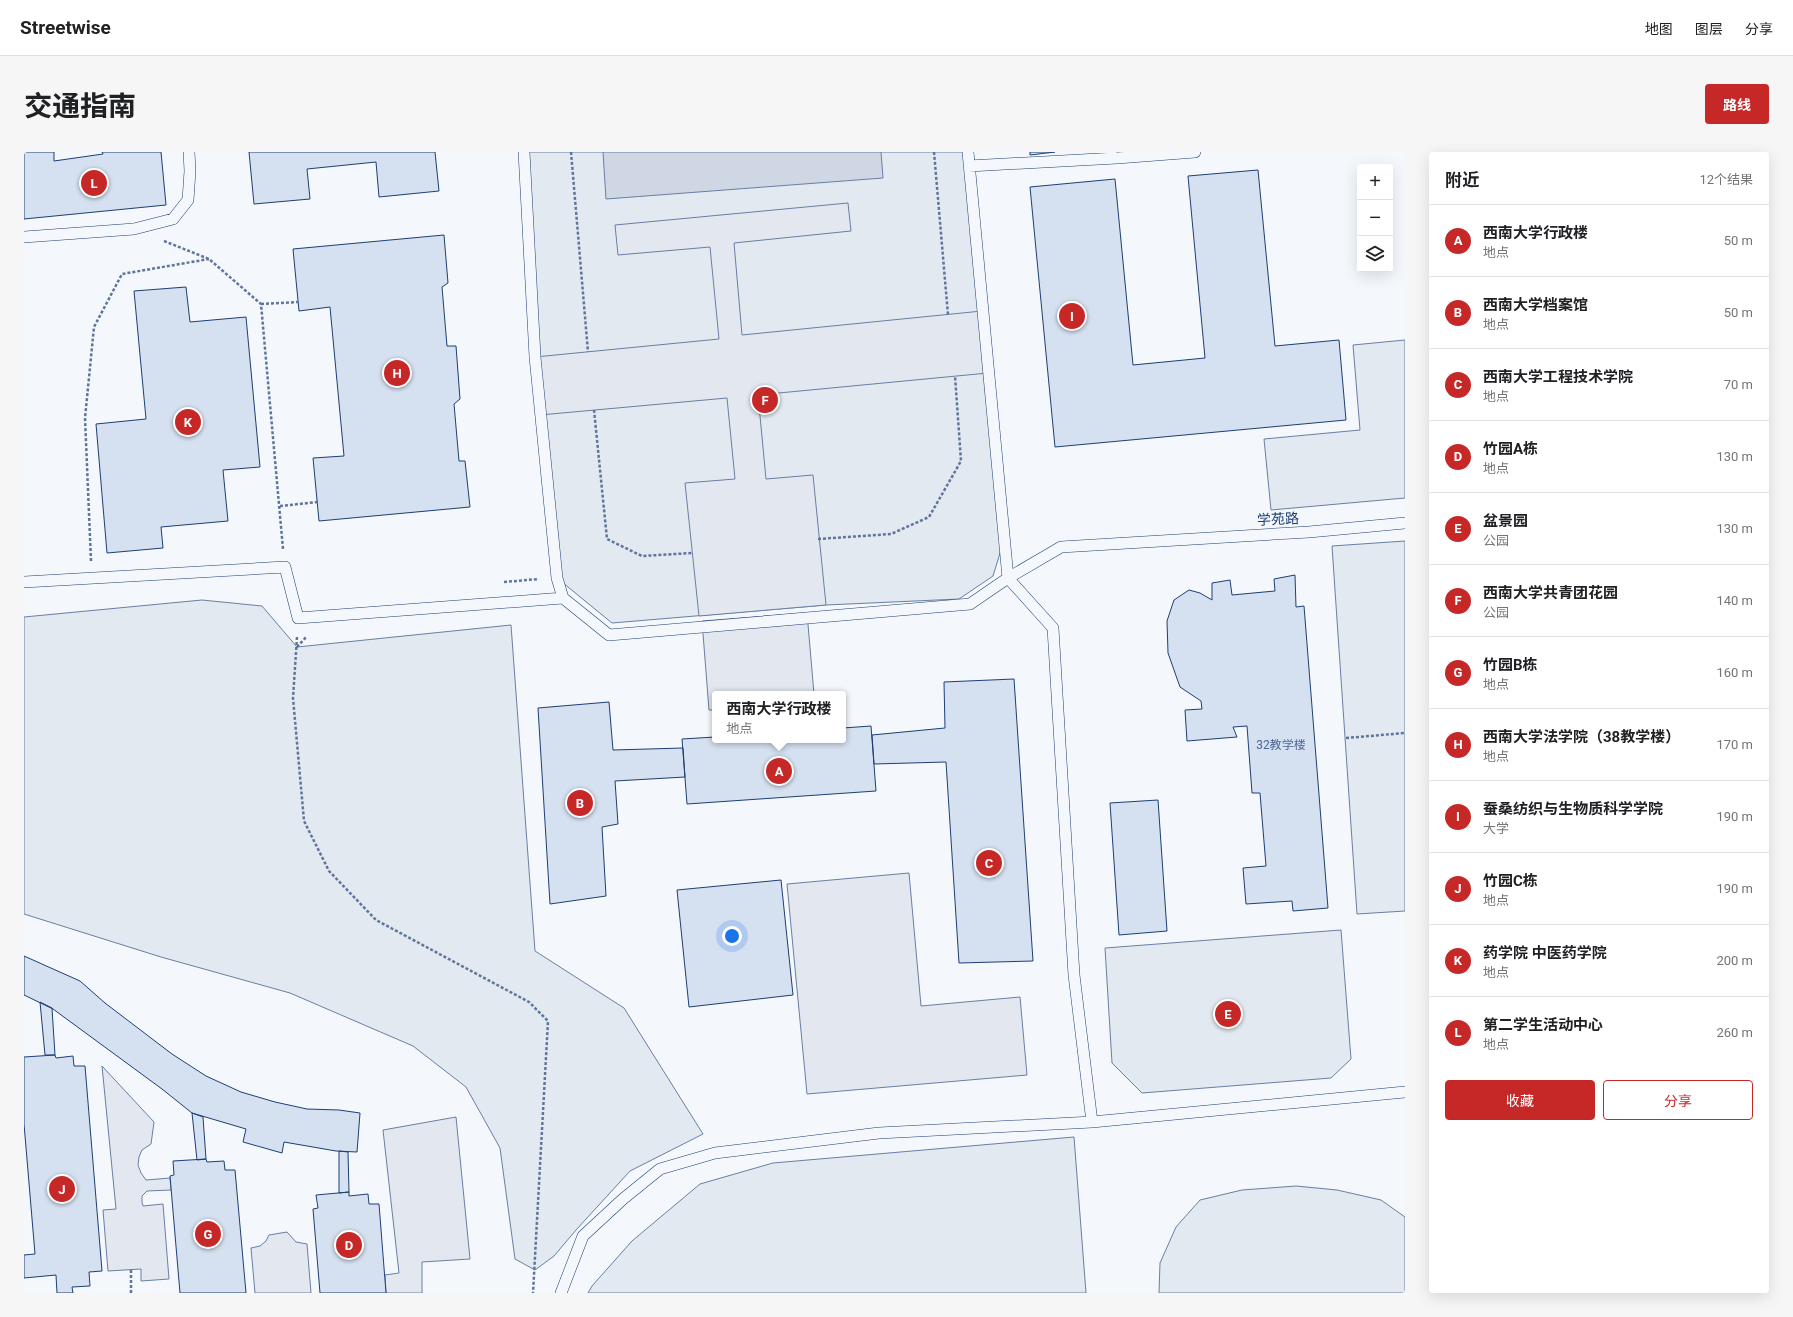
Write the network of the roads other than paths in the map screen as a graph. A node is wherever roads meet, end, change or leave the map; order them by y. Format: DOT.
graph roads {
  1 [pos="189,152"];
  2 [pos="524,152"];
  3 [pos="968,152"];
  4 [pos="1195,152"];
  5 [pos="970,166"];
  6 [pos="24,237"];
  7 [pos="1405,523"];
  8 [pos="1008,578"];
  9 [pos="24,582"];
  10 [pos="563,598"];
  11 [pos="1405,1092"];
  12 [pos="1092,1122"];
  13 [pos="561,1293"];
  1 -- 6 [label="lane"];
  2 -- 10 [label="lane"];
  3 -- 5 [label="lane"];
  4 -- 5 [label="lane"];
  5 -- 8 [label="lane"];
  7 -- 8 [label="lane, 学苑路"];
  8 -- 10 [label="lane, 学苑路"];
  8 -- 12 [label="lane"];
  9 -- 10 [label="lane"];
  11 -- 12 [label="lane"];
  12 -- 13 [label="lane"];
}
